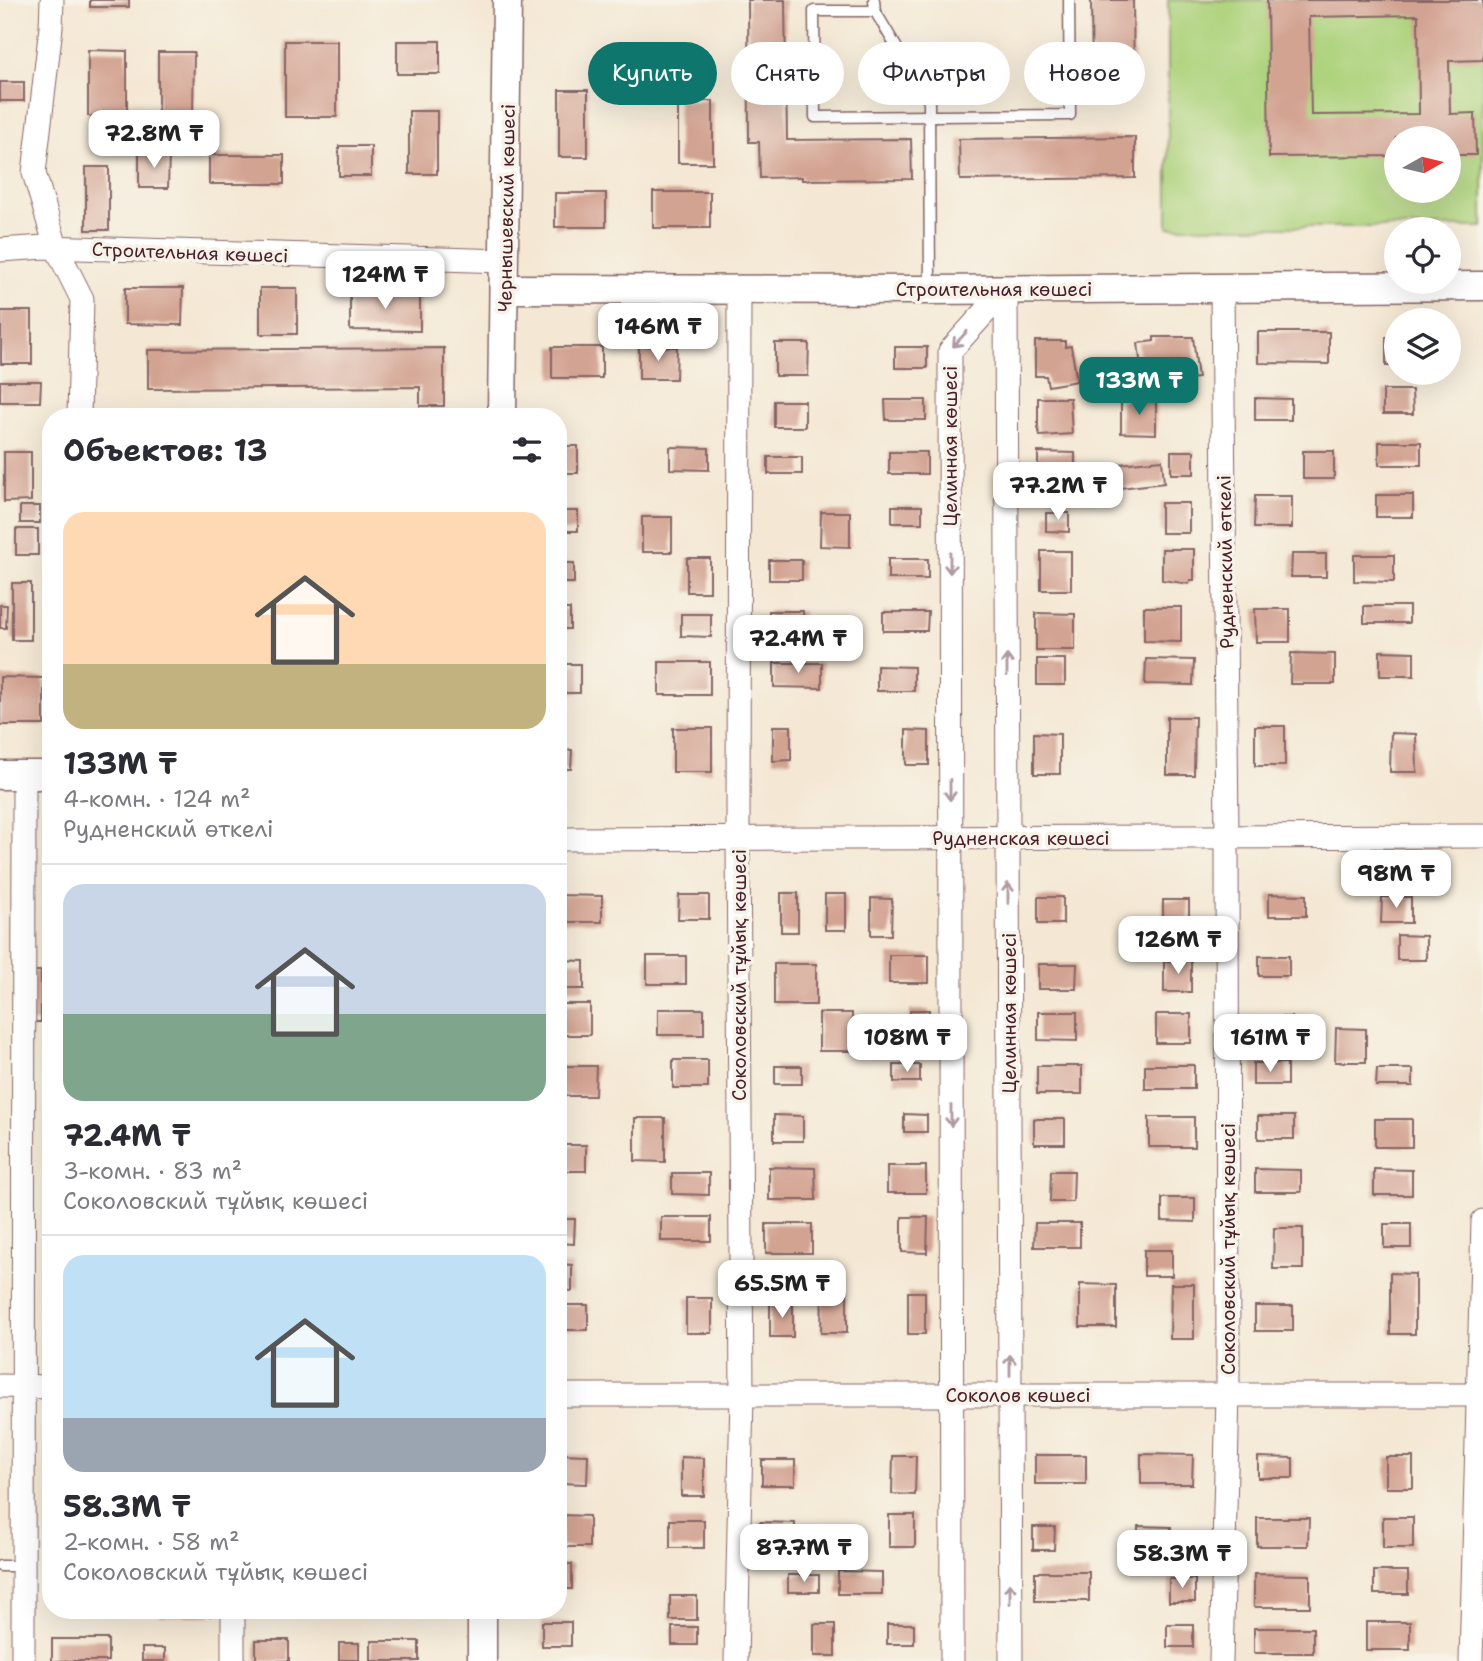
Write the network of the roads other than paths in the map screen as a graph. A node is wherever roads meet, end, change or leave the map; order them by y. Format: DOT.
graph roads {
  1 [pos="52,0"];
  2 [pos="507,0"];
  3 [pos="1069,0"];
  4 [pos="875,5"];
  5 [pos="929,116"];
  6 [pos="56,247"];
  7 [pos="0,250"];
  8 [pos="505,275"];
  9 [pos="1483,286"];
  10 [pos="1222,288"];
  11 [pos="1006,289"];
  12 [pos="739,290"];
  13 [pos="930,290"];
  14 [pos="79,408"];
  15 [pos="502,408"];
  16 [pos="25,775"];
  17 [pos="1483,836"];
  18 [pos="1227,837"];
  19 [pos="951,838"];
  20 [pos="1008,838"];
  21 [pos="567,839"];
  22 [pos="738,839"];
  23 [pos="1483,1221"];
  24 [pos="0,1386"];
  25 [pos="23,1386"];
  26 [pos="42,1387"];
  27 [pos="567,1395"];
  28 [pos="742,1395"];
  29 [pos="952,1395"];
  30 [pos="1010,1395"];
  31 [pos="1228,1395"];
  32 [pos="1478,1395"];
  33 [pos="11,1566"];
  34 [pos="233,1619"];
  35 [pos="482,1619"];
  36 [pos="23,1661"];
  37 [pos="233,1661"];
  38 [pos="482,1661"];
  39 [pos="736,1661"];
  40 [pos="952,1661"];
  41 [pos="1011,1661"];
  42 [pos="1221,1661"];
  43 [pos="1471,1661"];
  1 -- 6 [label="street"];
  2 -- 8 [label="street, Чернышевский көшесі"];
  3 -- 5 [label="lane"];
  4 -- 5 [label="lane"];
  4 -- 5 [label="lane"];
  5 -- 13 [label="lane"];
  6 -- 7 [label="street, Строительная көшесі"];
  6 -- 8 [label="street, Строительная көшесі"];
  6 -- 14 [label="street"];
  8 -- 12 [label="street, Строительная көшесі"];
  8 -- 15 [label="street, Чернышевский көшесі"];
  9 -- 10 [label="street, Строительная көшесі"];
  10 -- 11 [label="street, Строительная көшесі"];
  10 -- 18 [label="street, Рудненский өткелі"];
  11 -- 13 [label="street, Строительная көшесі"];
  11 -- 19 [label="street, Целинная көшесі, one-way"];
  20 -- 11 [label="street, Целинная көшесі, one-way"];
  12 -- 13 [label="street, Строительная көшесі"];
  12 -- 22 [label="street, Соколовский тұйық көшесі"];
  16 -- 25 [label="street"];
  17 -- 18 [label="street, Рудненская көшесі"];
  18 -- 20 [label="street, Рудненская көшесі"];
  18 -- 31 [label="street, Соколовский тұйық көшесі"];
  19 -- 20 [label="street, Рудненская көшесі"];
  19 -- 22 [label="street, Рудненская көшесі"];
  19 -- 29 [label="street, Целинная көшесі, one-way"];
  30 -- 20 [label="street, Целинная көшесі, one-way"];
  21 -- 22 [label="street, Рудненская көшесі"];
  22 -- 28 [label="street, Соколовский тұйық көшесі"];
  23 -- 32 [label="street"];
  24 -- 25 [label="street"];
  25 -- 26 [label="street"];
  25 -- 33 [label="street"];
  27 -- 28 [label="street, Соколов көшесі"];
  28 -- 29 [label="street, Соколов көшесі"];
  28 -- 39 [label="street, Соколовский тұйық көшесі"];
  29 -- 30 [label="street, Соколов көшесі"];
  29 -- 40 [label="street, Целинная көшесі"];
  30 -- 31 [label="street, Соколов көшесі"];
  41 -- 30 [label="street, Целинная көшесі, one-way"];
  31 -- 32 [label="street, Соколов көшесі"];
  31 -- 42 [label="street, Соколовский тұйық көшесі"];
  32 -- 43 [label="street"];
  33 -- 36 [label="street"];
  34 -- 37 [label="street"];
  35 -- 38 [label="street"];
}
